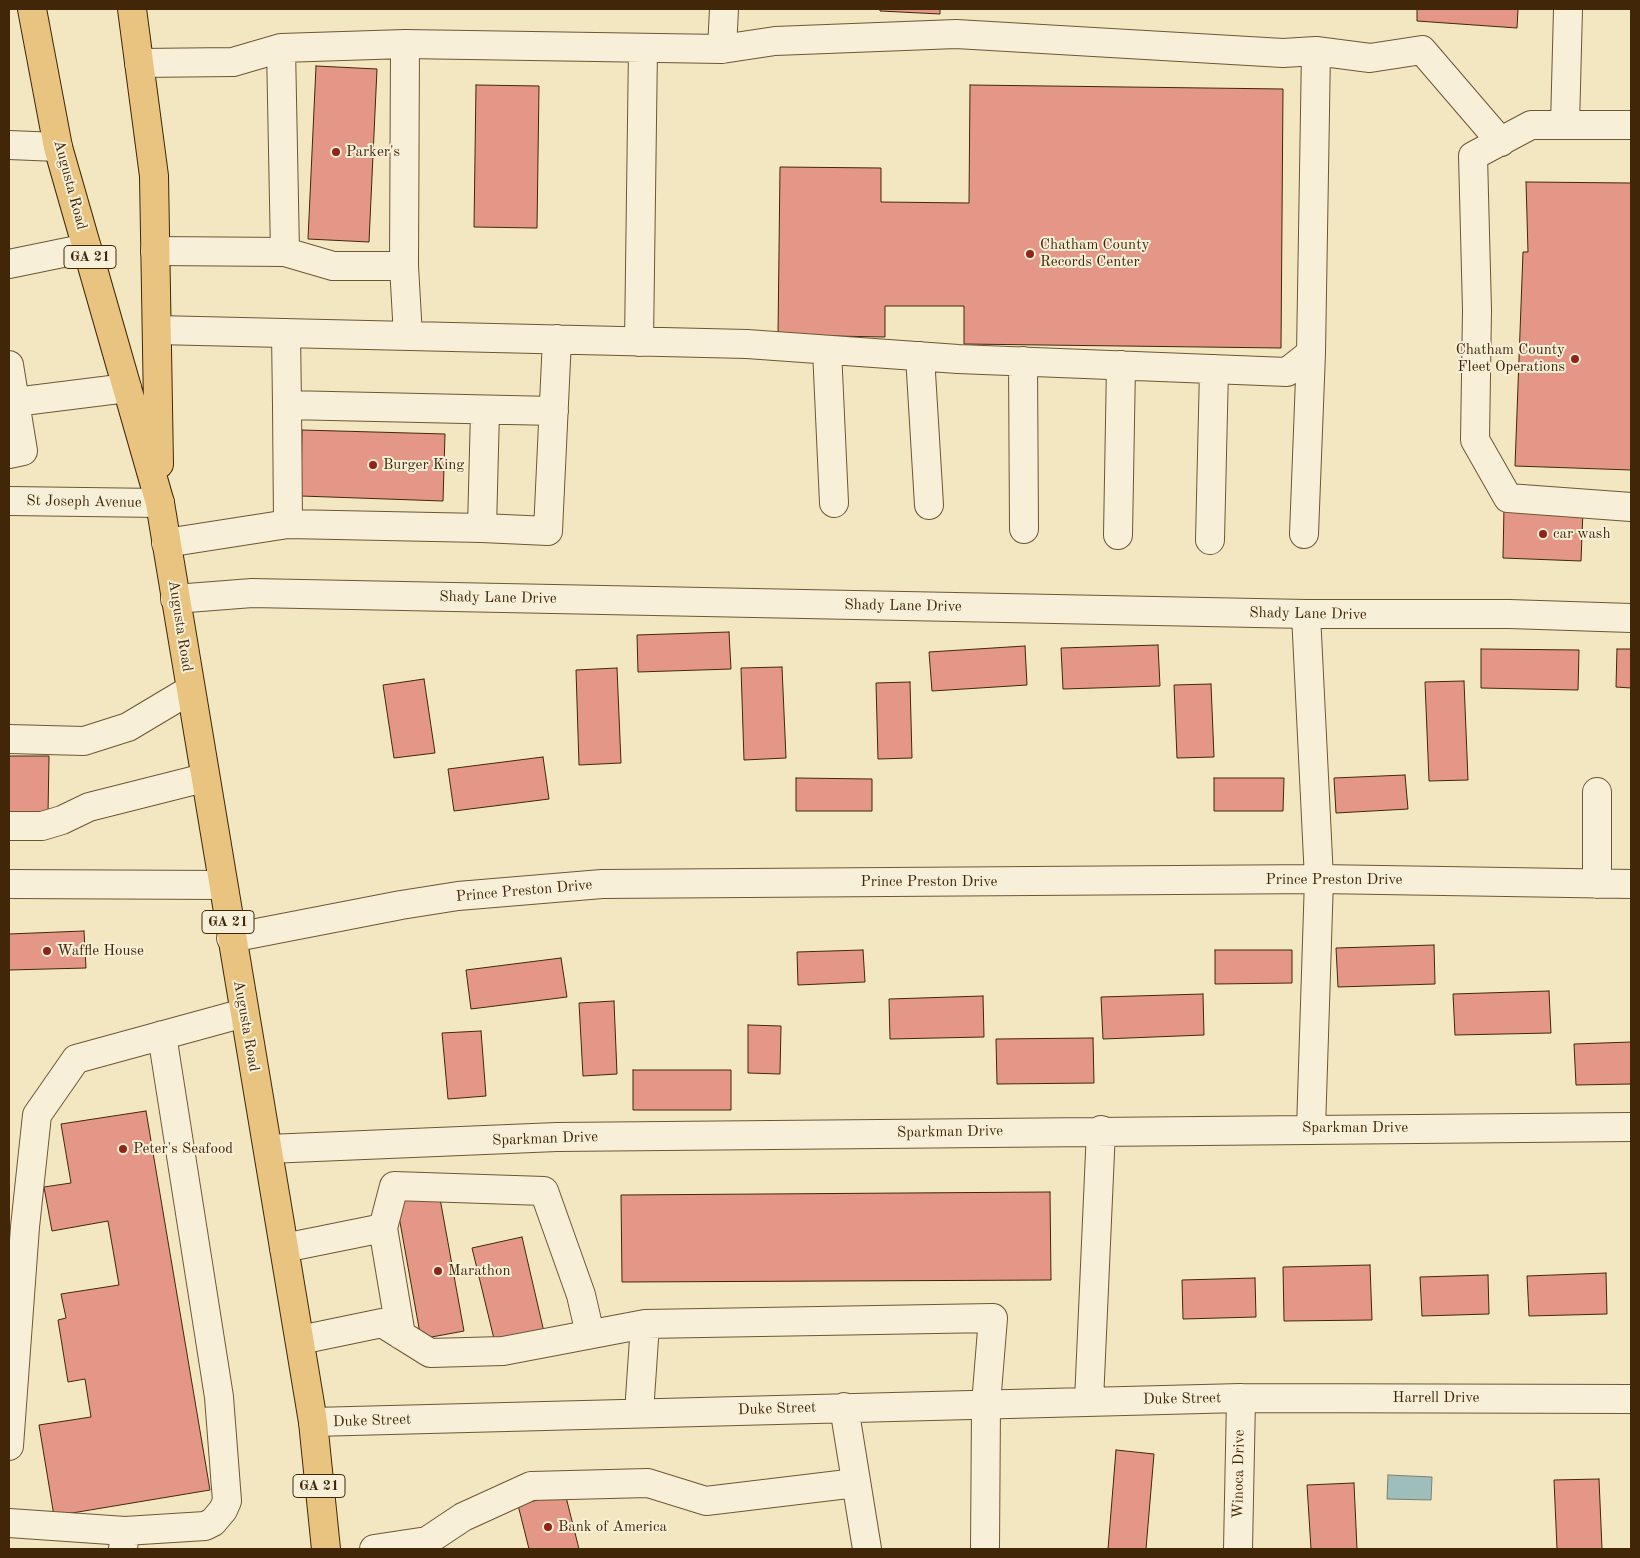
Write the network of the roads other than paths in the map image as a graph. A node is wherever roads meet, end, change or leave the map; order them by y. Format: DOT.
graph roads {
  1 [pos="32,9"];
  2 [pos="132,9"];
  3 [pos="724,9"];
  4 [pos="1568,9"];
  5 [pos="405,44"];
  6 [pos="281,48"];
  7 [pos="643,48"];
  8 [pos="722,49"];
  9 [pos="1316,51"];
  10 [pos="139,63"];
  11 [pos="1565,125"];
  12 [pos="1631,125"];
  13 [pos="1501,142"];
  14 [pos="9,145"];
  15 [pos="58,147"];
  16 [pos="87,248"];
  17 [pos="155,251"];
  18 [pos="286,252"];
  19 [pos="9,264"];
  20 [pos="404,266"];
  21 [pos="156,330"];
  22 [pos="286,333"];
  23 [pos="408,336"];
  24 [pos="557,339"];
  25 [pos="639,342"];
  26 [pos="828,350"];
  27 [pos="1310,352"];
  28 [pos="920,356"];
  29 [pos="1023,361"];
  30 [pos="1121,365"];
  31 [pos="9,366"];
  32 [pos="1214,369"];
  33 [pos="127,388"];
  34 [pos="15,402"];
  35 [pos="287,405"];
  36 [pos="485,411"];
  37 [pos="554,411"];
  38 [pos="9,454"];
  39 [pos="9,501"];
  40 [pos="160,503"];
  41 [pos="834,503"];
  42 [pos="929,505"];
  43 [pos="1631,507"];
  44 [pos="288,524"];
  45 [pos="482,528"];
  46 [pos="1024,529"];
  47 [pos="1304,534"];
  48 [pos="1118,536"];
  49 [pos="1210,540"];
  50 [pos="166,543"];
  51 [pos="175,600"];
  52 [pos="1306,614"];
  53 [pos="1631,618"];
  54 [pos="190,690"];
  55 [pos="9,739"];
  56 [pos="204,778"];
  57 [pos="1597,792"];
  58 [pos="9,826"];
  59 [pos="1319,879"];
  60 [pos="9,884"];
  61 [pos="1597,884"];
  62 [pos="1631,884"];
  63 [pos="222,885"];
  64 [pos="231,938"];
  65 [pos="244,1012"];
  66 [pos="162,1035"];
  67 [pos="1631,1127"];
  68 [pos="1311,1129"];
  69 [pos="1101,1130"];
  70 [pos="268,1149"];
  71 [pos="383,1228"];
  72 [pos="284,1248"];
  73 [pos="644,1324"];
  74 [pos="590,1334"];
  75 [pos="401,1335"];
  76 [pos="300,1340"];
  77 [pos="1241,1398"];
  78 [pos="1631,1399"];
  79 [pos="1089,1401"];
  80 [pos="986,1404"];
  81 [pos="844,1408"];
  82 [pos="640,1413"];
  83 [pos="313,1422"];
  84 [pos="9,1446"];
  85 [pos="856,1483"];
  86 [pos="9,1523"];
  87 [pos="124,1540"];
  88 [pos="326,1549"];
  89 [pos="374,1549"];
  90 [pos="867,1549"];
  91 [pos="985,1549"];
  92 [pos="1238,1549"];
  1 -- 15 [label="highway, Augusta Road / GA 21"];
  2 -- 10 [label="highway, Augusta Road / GA 21"];
  3 -- 8 [label="street"];
  4 -- 11 [label="street"];
  5 -- 6 [label="street"];
  5 -- 7 [label="street"];
  5 -- 20 [label="street"];
  6 -- 10 [label="street"];
  6 -- 18 [label="street"];
  7 -- 8 [label="street"];
  7 -- 25 [label="street"];
  8 -- 9 [label="street"];
  9 -- 13 [label="street"];
  9 -- 27 [label="street"];
  10 -- 17 [label="highway, Augusta Road / GA 21"];
  11 -- 12 [label="street"];
  11 -- 13 [label="street"];
  13 -- 43 [label="street"];
  14 -- 15 [label="street"];
  15 -- 16 [label="highway, Augusta Road / GA 21"];
  16 -- 19 [label="street"];
  16 -- 33 [label="highway, Augusta Road / GA 21"];
  17 -- 18 [label="street"];
  17 -- 21 [label="highway, Augusta Road / GA 21"];
  18 -- 20 [label="street"];
  20 -- 23 [label="street"];
  21 -- 22 [label="street"];
  21 -- 40 [label="highway, Augusta Road / GA 21"];
  22 -- 23 [label="street"];
  22 -- 35 [label="street"];
  23 -- 24 [label="street"];
  24 -- 25 [label="street"];
  24 -- 37 [label="street"];
  25 -- 26 [label="street"];
  26 -- 28 [label="street"];
  26 -- 41 [label="street"];
  27 -- 32 [label="street"];
  27 -- 47 [label="street"];
  28 -- 29 [label="street"];
  28 -- 42 [label="street"];
  29 -- 30 [label="street"];
  29 -- 46 [label="street"];
  30 -- 32 [label="street"];
  30 -- 48 [label="street"];
  31 -- 34 [label="street"];
  32 -- 49 [label="street"];
  33 -- 34 [label="street"];
  33 -- 40 [label="highway, Augusta Road / GA 21"];
  34 -- 38 [label="street"];
  35 -- 36 [label="street"];
  35 -- 44 [label="street"];
  36 -- 37 [label="street"];
  36 -- 45 [label="street"];
  37 -- 45 [label="street"];
  39 -- 40 [label="street, St Joseph Avenue"];
  40 -- 50 [label="highway, Augusta Road / GA 21"];
  44 -- 45 [label="street"];
  44 -- 50 [label="street"];
  50 -- 51 [label="highway, Augusta Road / GA 21"];
  51 -- 52 [label="street, Shady Lane Drive"];
  51 -- 54 [label="highway, Augusta Road / GA 21"];
  52 -- 53 [label="street, Shady Lane Drive"];
  52 -- 59 [label="street"];
  54 -- 55 [label="street"];
  54 -- 56 [label="highway, Augusta Road / GA 21"];
  56 -- 58 [label="street"];
  56 -- 63 [label="highway, Augusta Road / GA 21"];
  57 -- 61 [label="street"];
  59 -- 61 [label="street, Prince Preston Drive"];
  59 -- 64 [label="street, Prince Preston Drive"];
  59 -- 68 [label="street"];
  60 -- 63 [label="street"];
  61 -- 62 [label="street, Prince Preston Drive"];
  63 -- 64 [label="highway, Augusta Road / GA 21"];
  64 -- 65 [label="highway, Augusta Road / GA 21"];
  65 -- 66 [label="street"];
  65 -- 70 [label="highway, Augusta Road / GA 21"];
  66 -- 84 [label="street"];
  66 -- 87 [label="street"];
  67 -- 68 [label="street, Sparkman Drive"];
  68 -- 69 [label="street, Sparkman Drive"];
  69 -- 70 [label="street, Sparkman Drive"];
  69 -- 79 [label="street"];
  70 -- 72 [label="highway, Augusta Road / GA 21"];
  71 -- 72 [label="street"];
  71 -- 74 [label="street"];
  71 -- 75 [label="street"];
  72 -- 76 [label="highway, Augusta Road / GA 21"];
  73 -- 74 [label="street"];
  73 -- 80 [label="street"];
  73 -- 82 [label="street"];
  74 -- 75 [label="street"];
  75 -- 76 [label="street"];
  76 -- 83 [label="highway, Augusta Road / GA 21"];
  77 -- 78 [label="street, Harrell Drive"];
  77 -- 79 [label="street, Duke Street"];
  77 -- 92 [label="street, Winoca Drive"];
  79 -- 80 [label="street, Duke Street"];
  80 -- 81 [label="street, Duke Street"];
  80 -- 91 [label="street"];
  81 -- 82 [label="street, Duke Street"];
  81 -- 85 [label="street"];
  82 -- 83 [label="street, Duke Street"];
  83 -- 88 [label="highway, Augusta Road / GA 21"];
  85 -- 89 [label="street"];
  85 -- 90 [label="street"];
  86 -- 87 [label="street"];
}
